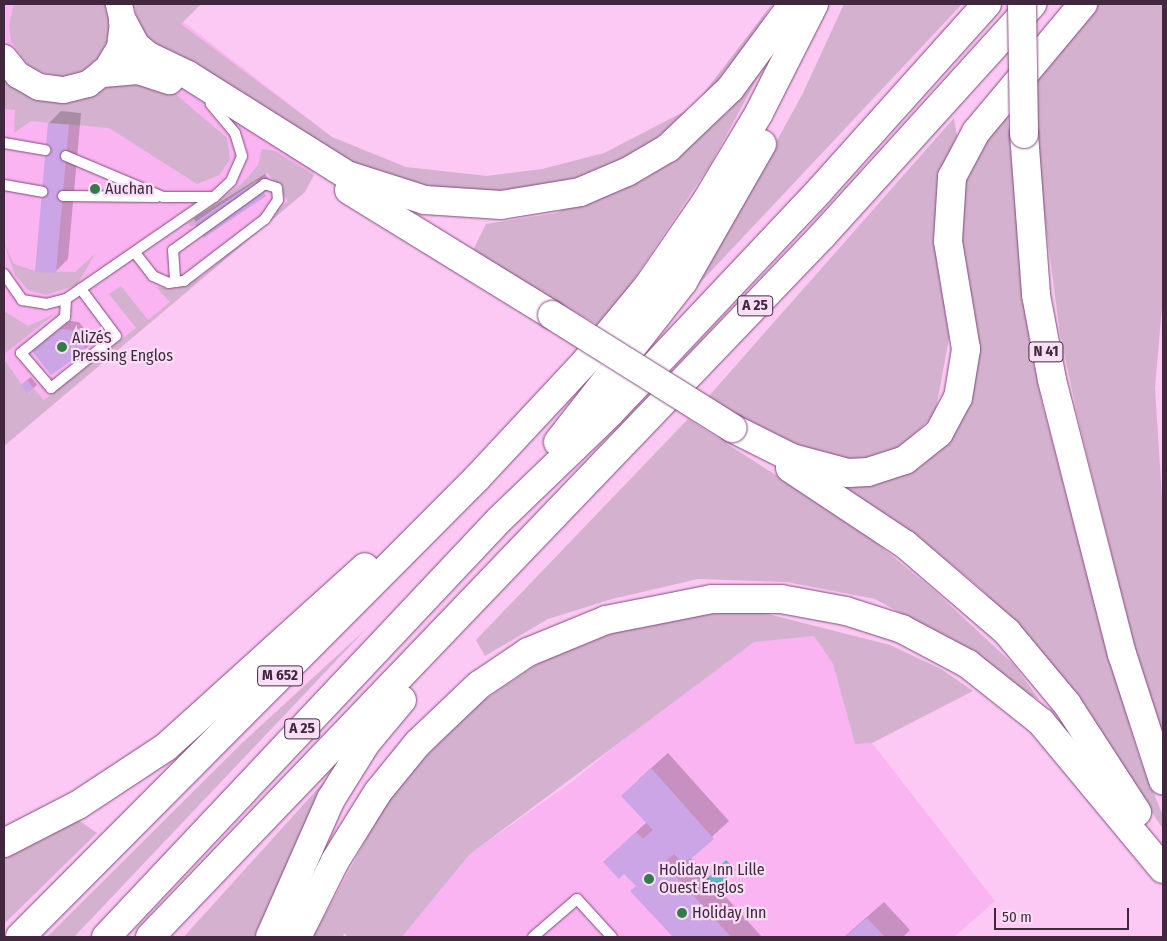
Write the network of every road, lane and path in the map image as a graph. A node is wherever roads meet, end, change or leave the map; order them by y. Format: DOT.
graph roads {
  1 [pos="793,4"];
  2 [pos="814,4"];
  3 [pos="825,4"];
  4 [pos="987,4"];
  5 [pos="1022,4"];
  6 [pos="1032,4"];
  7 [pos="1083,4"];
  8 [pos="121,13"];
  9 [pos="4,58"];
  10 [pos="103,73"];
  11 [pos="211,104"];
  12 [pos="4,144"];
  13 [pos="46,150"];
  14 [pos="66,156"];
  15 [pos="4,185"];
  16 [pos="42,192"];
  17 [pos="63,196"];
  18 [pos="163,197"];
  19 [pos="214,197"];
  20 [pos="161,235"];
  21 [pos="173,250"];
  22 [pos="136,254"];
  23 [pos="4,274"];
  24 [pos="175,282"];
  25 [pos="81,289"];
  26 [pos="66,299"];
  27 [pos="661,403"];
  28 [pos="732,428"];
  29 [pos="477,478"];
  30 [pos="499,520"];
  31 [pos="1163,780"];
  32 [pos="4,844"];
  33 [pos="1163,856"];
  34 [pos="1163,869"];
  35 [pos="20,937"];
  36 [pos="106,937"];
  37 [pos="150,937"];
  38 [pos="270,937"];
  39 [pos="297,937"];
  40 [pos="533,937"];
  41 [pos="612,937"];
  1 -- 8 [label="highway"];
  2 -- 29 [label="highway, M 652"];
  3 -- 30 [label="highway"];
  4 -- 30 [label="highway, A 25"];
  5 -- 31 [label="highway, N 41, bridge"];
  6 -- 27 [label="highway, A 25"];
  7 -- 28 [label="highway"];
  8 -- 10 [label="street"];
  9 -- 10 [label="street"];
  10 -- 11 [label="highway"];
  11 -- 19 [label="lane"];
  11 -- 28 [label="highway, bridge"];
  12 -- 13 [label="lane"];
  14 -- 18 [label="lane"];
  15 -- 16 [label="lane"];
  17 -- 18 [label="lane"];
  18 -- 19 [label="lane"];
  19 -- 20 [label="lane"];
  20 -- 21 [label="lane"];
  20 -- 22 [label="lane"];
  21 -- 24 [label="lane"];
  21 -- 24 [label="lane"];
  22 -- 24 [label="lane"];
  22 -- 25 [label="lane"];
  23 -- 26 [label="lane"];
  25 -- 26 [label="lane"];
  25 -- 26 [label="lane"];
  27 -- 37 [label="highway, A 25"];
  27 -- 38 [label="highway"];
  28 -- 33 [label="highway"];
  29 -- 32 [label="highway"];
  29 -- 35 [label="highway, M 652"];
  30 -- 36 [label="highway, A 25"];
  34 -- 39 [label="highway"];
  40 -- 41 [label="lane"];
}
